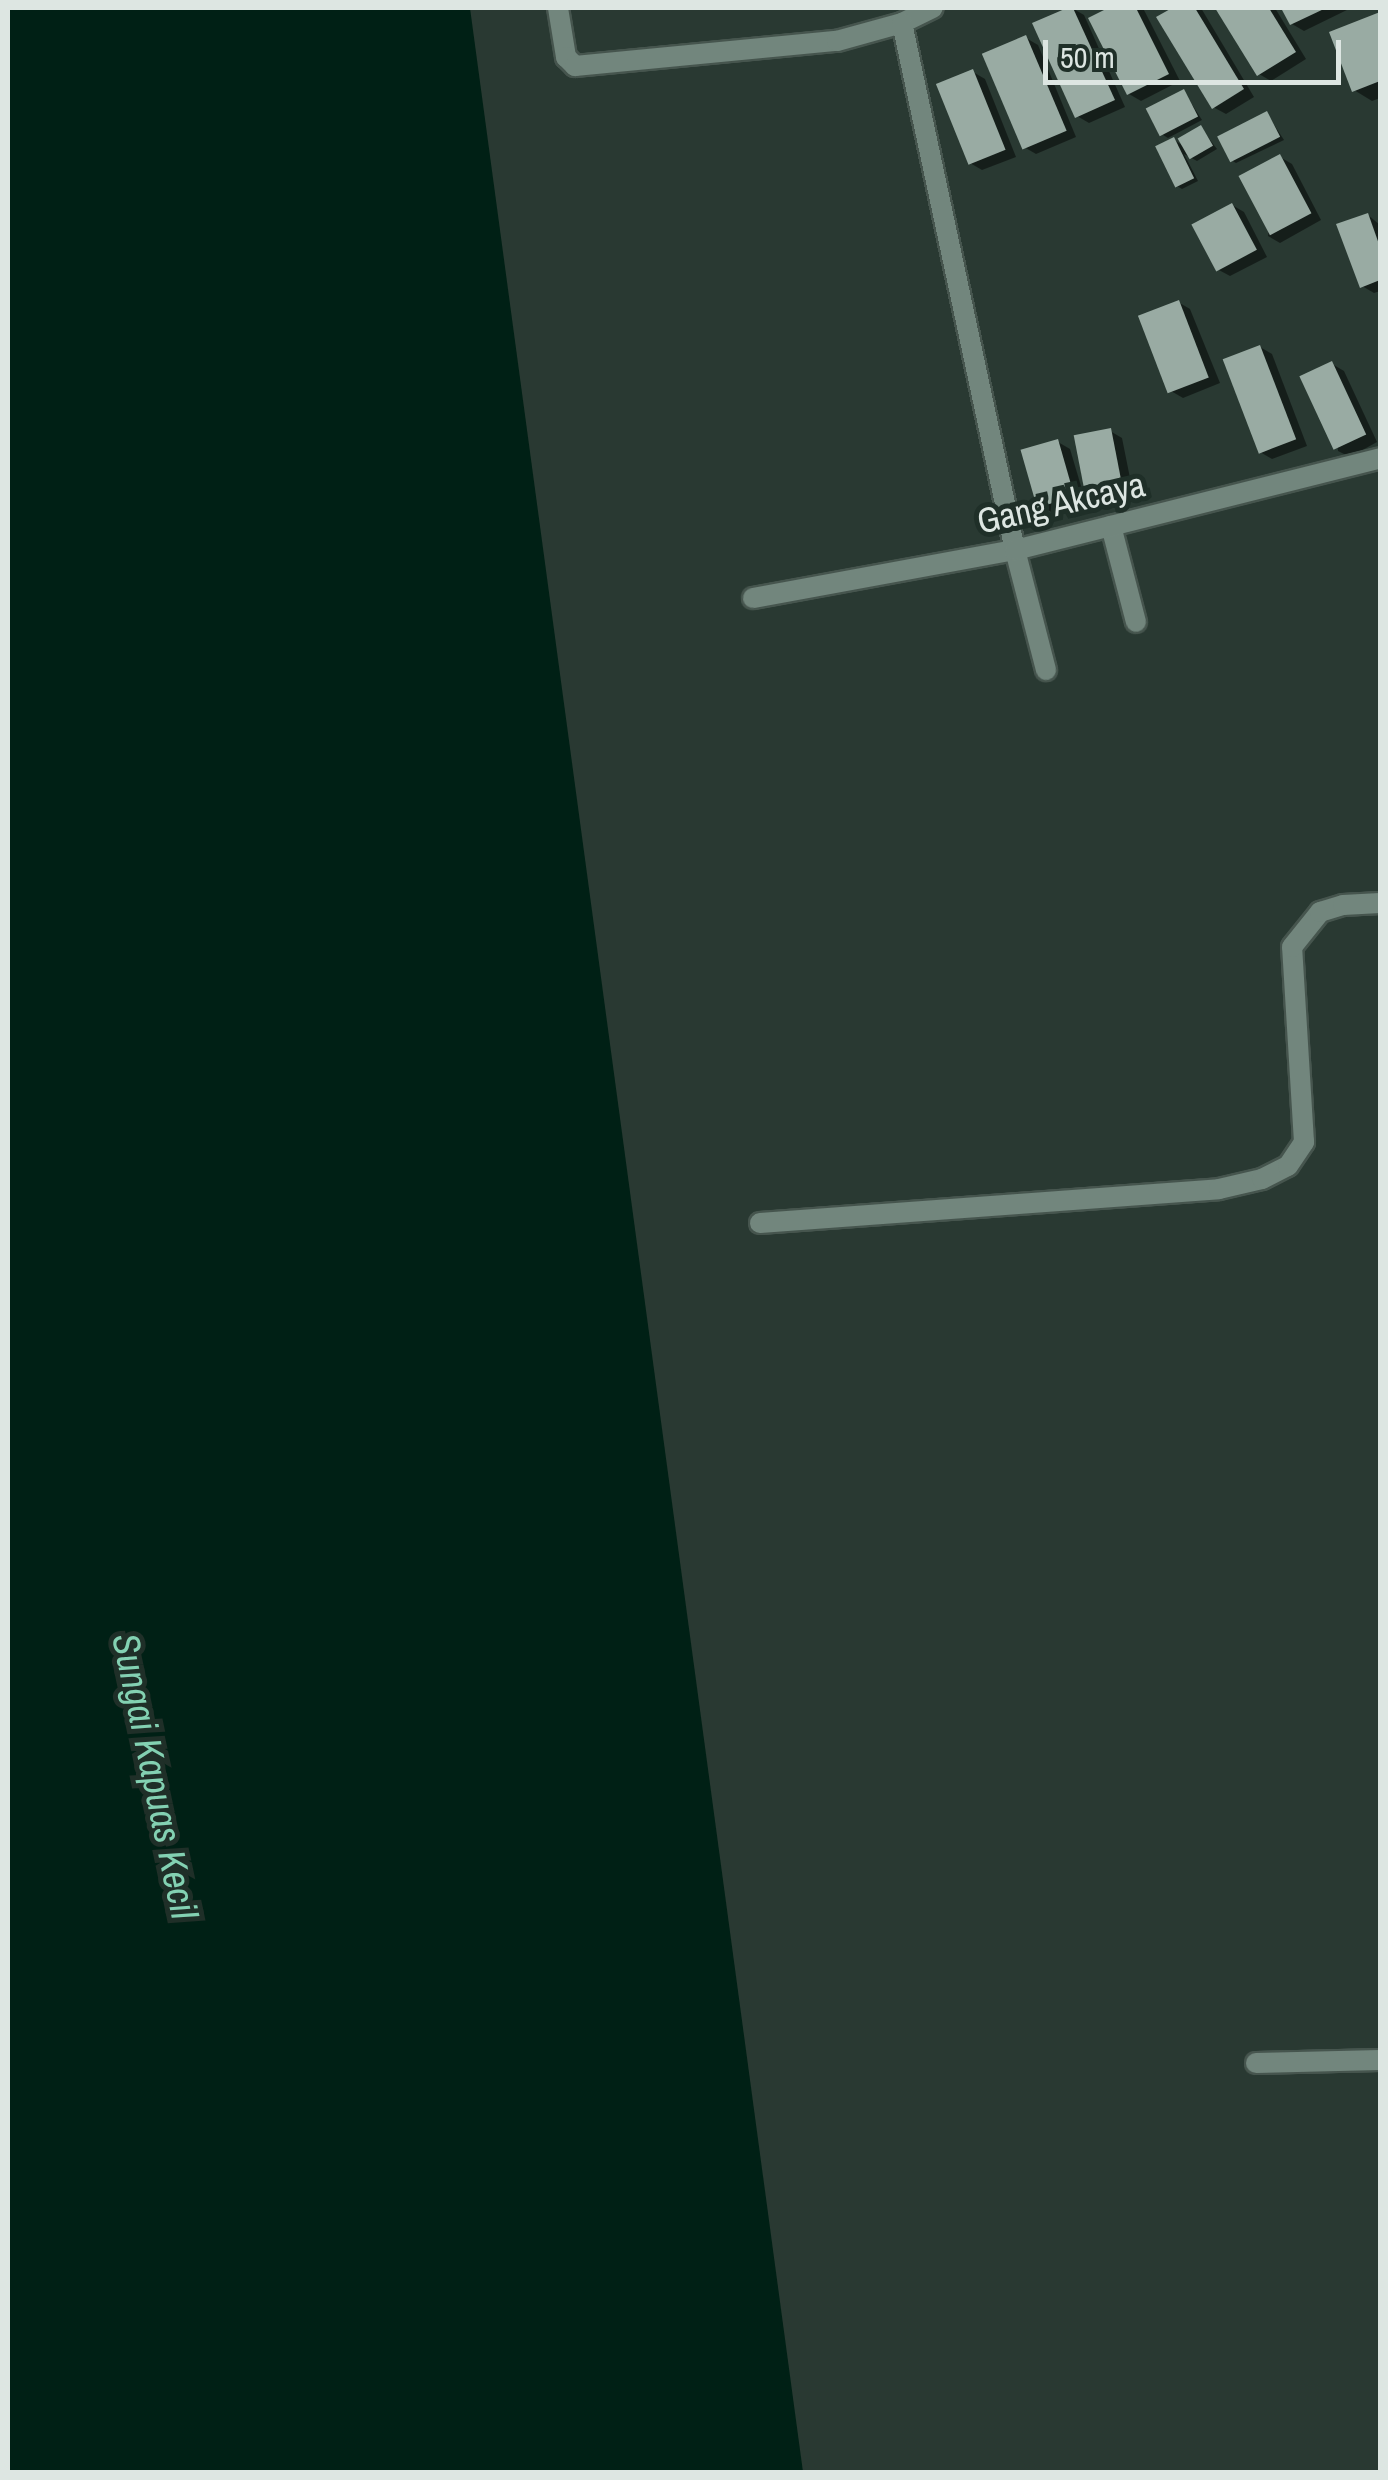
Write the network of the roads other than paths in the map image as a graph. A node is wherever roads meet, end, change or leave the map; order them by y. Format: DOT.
graph roads {
  1 [pos="558,8"];
  2 [pos="933,8"];
  3 [pos="902,23"];
  4 [pos="1380,458"];
  5 [pos="1112,526"];
  6 [pos="1015,550"];
  7 [pos="753,598"];
  8 [pos="1136,622"];
  9 [pos="1046,670"];
  10 [pos="1380,903"];
  11 [pos="760,1223"];
  12 [pos="1380,2060"];
  13 [pos="1256,2063"];
  1 -- 3 [label="street"];
  2 -- 3 [label="street"];
  3 -- 6 [label="street"];
  4 -- 5 [label="street, Gang Akcaya"];
  5 -- 6 [label="street, Gang Akcaya"];
  5 -- 8 [label="street"];
  6 -- 7 [label="street, Gang Akcaya"];
  6 -- 9 [label="street"];
  10 -- 11 [label="street"];
  12 -- 13 [label="street"];
}
